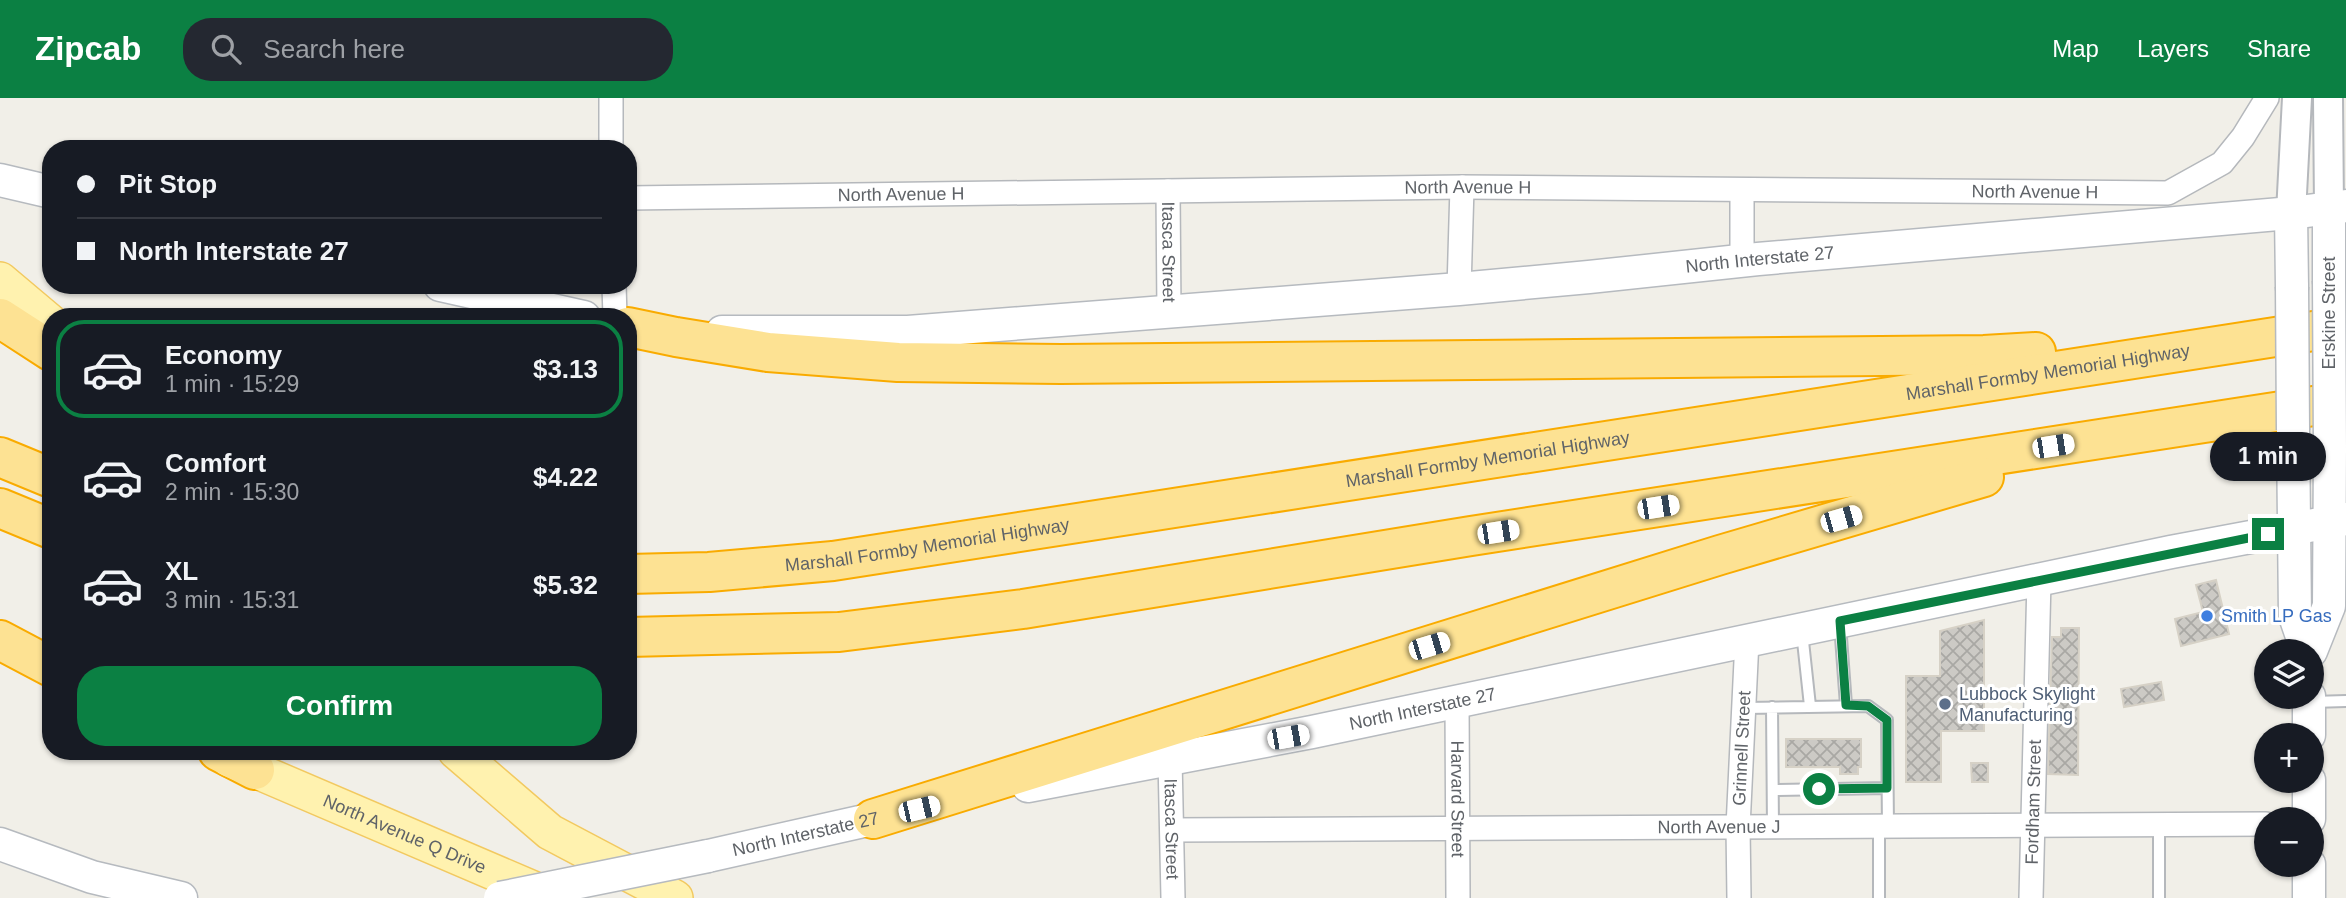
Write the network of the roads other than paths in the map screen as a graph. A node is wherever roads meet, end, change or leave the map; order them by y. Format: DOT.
graph roads {
  1 [pos="611,98"];
  2 [pos="2267,98"];
  3 [pos="2297,98"];
  4 [pos="2328,98"];
  5 [pos="611,140"];
  6 [pos="0,180"];
  7 [pos="1462,187"];
  8 [pos="42,190"];
  9 [pos="1742,190"];
  10 [pos="1168,191"];
  11 [pos="637,198"];
  12 [pos="2337,207"];
  13 [pos="2291,213"];
  14 [pos="1742,260"];
  15 [pos="0,280"];
  16 [pos="1459,289"];
  17 [pos="480,294"];
  18 [pos="544,308"];
  19 [pos="1168,313"];
  20 [pos="42,315"];
  21 [pos="0,317"];
  22 [pos="2346,326"];
  23 [pos="637,327"];
  24 [pos="637,328"];
  25 [pos="2251,340"];
  26 [pos="42,345"];
  27 [pos="2346,401"];
  28 [pos="2105,438"];
  29 [pos="0,457"];
  30 [pos="42,474"];
  31 [pos="0,508"];
  32 [pos="2338,520"];
  33 [pos="42,526"];
  34 [pos="2293,529"];
  35 [pos="637,574"];
  36 [pos="2039,580"];
  37 [pos="1840,621"];
  38 [pos="1802,629"];
  39 [pos="637,637"];
  40 [pos="2304,639"];
  41 [pos="2314,639"];
  42 [pos="0,640"];
  43 [pos="1748,640"];
  44 [pos="0,660"];
  45 [pos="42,662"];
  46 [pos="42,678"];
  47 [pos="2324,700"];
  48 [pos="1457,701"];
  49 [pos="2346,701"];
  50 [pos="1846,705"];
  51 [pos="1810,706"];
  52 [pos="1772,707"];
  53 [pos="1744,708"];
  54 [pos="1170,759"];
  55 [pos="232,760"];
  56 [pos="236,760"];
  57 [pos="467,760"];
  58 [pos="256,770"];
  59 [pos="1887,788"];
  60 [pos="1773,790"];
  61 [pos="873,819"];
  62 [pos="2254,824"];
  63 [pos="2032,825"];
  64 [pos="2159,825"];
  65 [pos="1883,826"];
  66 [pos="1738,827"];
  67 [pos="1773,827"];
  68 [pos="1172,830"];
  69 [pos="1458,830"];
  70 [pos="0,844"];
  71 [pos="2309,877"];
  72 [pos="181,898"];
  73 [pos="500,898"];
  74 [pos="554,898"];
  75 [pos="675,898"];
  76 [pos="1172,898"];
  77 [pos="1458,898"];
  78 [pos="1739,898"];
  79 [pos="1879,898"];
  80 [pos="2031,898"];
  81 [pos="2159,898"];
  82 [pos="2309,898"];
  1 -- 5 [label="street"];
  2 -- 9 [label="street, North Avenue H"];
  3 -- 13 [label="street, Erskine Street"];
  4 -- 12 [label="street, Erskine Street"];
  6 -- 8 [label="main road"];
  7 -- 9 [label="street, North Avenue H"];
  7 -- 10 [label="street, North Avenue H"];
  7 -- 16 [label="street"];
  9 -- 14 [label="street"];
  10 -- 11 [label="street, North Avenue H"];
  10 -- 19 [label="street, Itasca Street"];
  12 -- 13 [label="main road, North Interstate 27"];
  12 -- 32 [label="main road, Erskine Street, bridge"];
  13 -- 14 [label="main road, North Interstate 27"];
  13 -- 34 [label="main road, Erskine Street, bridge"];
  14 -- 16 [label="main road, North Interstate 27"];
  15 -- 20 [label="main road"];
  16 -- 19 [label="main road, North Interstate 27"];
  17 -- 18 [label="main road"];
  19 -- 23 [label="main road, North Interstate 27"];
  21 -- 26 [label="highway"];
  22 -- 25 [label="highway, Marshall Formby Memorial Highway"];
  24 -- 25 [label="highway"];
  25 -- 35 [label="highway, Marshall Formby Memorial Highway"];
  27 -- 28 [label="highway"];
  28 -- 39 [label="highway"];
  28 -- 61 [label="highway"];
  29 -- 30 [label="highway"];
  31 -- 33 [label="highway"];
  32 -- 34 [label="main road, North Interstate 27"];
  32 -- 41 [label="main road, Erskine Street"];
  34 -- 36 [label="main road, North Interstate 27"];
  34 -- 40 [label="main road, Erskine Street"];
  36 -- 37 [label="main road, North Interstate 27"];
  36 -- 63 [label="street, Fordham Street"];
  37 -- 38 [label="main road, North Interstate 27"];
  37 -- 50 [label="lane"];
  38 -- 43 [label="main road, North Interstate 27"];
  38 -- 51 [label="lane"];
  42 -- 45 [label="highway"];
  43 -- 48 [label="main road, North Interstate 27"];
  43 -- 53 [label="street, Grinnell Street"];
  44 -- 46 [label="main road"];
  47 -- 49 [label="lane"];
  48 -- 54 [label="main road, North Interstate 27"];
  48 -- 69 [label="street, Harvard Street"];
  50 -- 51 [label="lane"];
  50 -- 59 [label="lane"];
  51 -- 52 [label="lane"];
  52 -- 53 [label="lane"];
  52 -- 60 [label="lane"];
  53 -- 66 [label="street, Grinnell Street"];
  54 -- 61 [label="main road, North Interstate 27"];
  54 -- 68 [label="street, Itasca Street"];
  55 -- 58 [label="main road, North Avenue Q Drive"];
  56 -- 58 [label="highway"];
  57 -- 75 [label="main road"];
  58 -- 74 [label="main road, North Avenue Q Drive"];
  59 -- 60 [label="lane"];
  59 -- 65 [label="lane"];
  60 -- 67 [label="lane"];
  61 -- 73 [label="main road, North Interstate 27, bridge"];
  62 -- 64 [label="street, North Avenue J"];
  63 -- 64 [label="street, North Avenue J"];
  63 -- 65 [label="street, North Avenue J"];
  63 -- 80 [label="street, Fordham Street"];
  64 -- 81 [label="lane"];
  65 -- 67 [label="street, North Avenue J"];
  65 -- 79 [label="lane"];
  66 -- 67 [label="street, North Avenue J"];
  66 -- 69 [label="street, North Avenue J"];
  66 -- 78 [label="street, Grinnell Street"];
  68 -- 69 [label="street, North Avenue J"];
  68 -- 76 [label="street, Itasca Street"];
  69 -- 77 [label="street, Harvard Street"];
  70 -- 72 [label="main road"];
  71 -- 82 [label="main road"];
}
